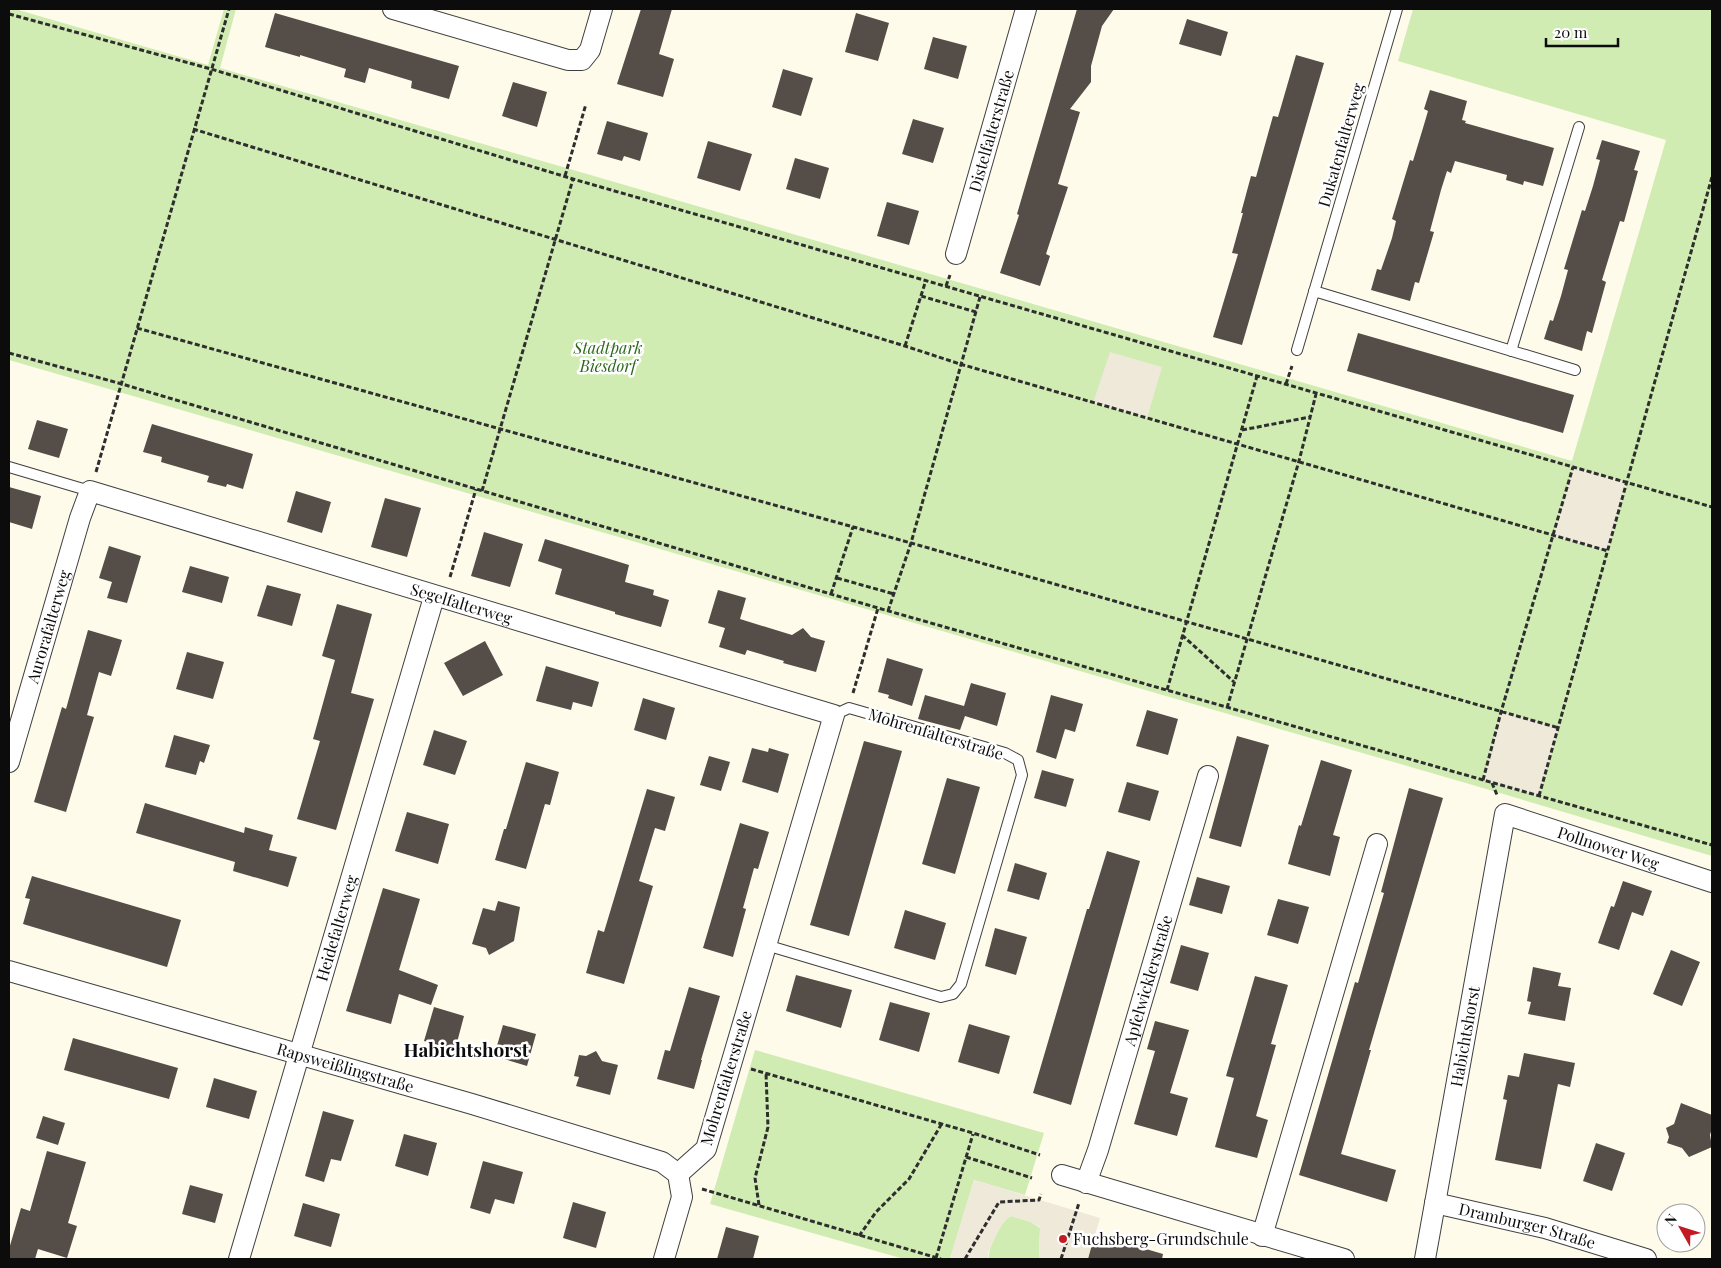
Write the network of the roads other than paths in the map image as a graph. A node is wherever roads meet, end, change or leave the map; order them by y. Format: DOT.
graph roads {
  1 [pos="393,9"];
  2 [pos="602,9"];
  3 [pos="1026,9"];
  4 [pos="1397,9"];
  5 [pos="1579,127"];
  6 [pos="956,254"];
  7 [pos="1314,291"];
  8 [pos="1297,350"];
  9 [pos="1511,350"];
  10 [pos="1575,370"];
  11 [pos="9,468"];
  12 [pos="90,492"];
  13 [pos="439,598"];
  14 [pos="842,712"];
  15 [pos="9,762"];
  16 [pos="1208,776"];
  17 [pos="1505,814"];
  18 [pos="1378,844"];
  19 [pos="1712,882"];
  20 [pos="766,945"];
  21 [pos="9,971"];
  22 [pos="299,1055"];
  23 [pos="678,1174"];
  24 [pos="1062,1175"];
  25 [pos="1086,1183"];
  26 [pos="1435,1203"];
  27 [pos="1262,1236"];
  28 [pos="239,1259"];
  29 [pos="664,1259"];
  30 [pos="1344,1259"];
  31 [pos="1425,1259"];
  32 [pos="1646,1259"];
  1 -- 2 [label="street"];
  3 -- 6 [label="street, Distelfalterstraße"];
  4 -- 7 [label="lane, Dukatenfalterweg"];
  5 -- 9 [label="lane"];
  7 -- 8 [label="lane, Dukatenfalterweg"];
  7 -- 9 [label="lane"];
  9 -- 10 [label="lane"];
  11 -- 12 [label="lane"];
  12 -- 13 [label="street, Segelfalterweg"];
  12 -- 15 [label="street, Aurorafalterweg"];
  13 -- 14 [label="street, Segelfalterweg"];
  13 -- 22 [label="street, Heidefalterweg"];
  14 -- 20 [label="street, Mohrenfalterstraße"];
  14 -- 20 [label="lane, Mohrenfalterstraße"];
  16 -- 25 [label="street, Apfelwicklerstraße"];
  17 -- 19 [label="street, Pollnower Weg"];
  17 -- 26 [label="street, Habichtshorst"];
  18 -- 27 [label="street"];
  20 -- 23 [label="street, Mohrenfalterstraße"];
  21 -- 22 [label="street, Rapsweißlingstraße"];
  22 -- 23 [label="street, Rapsweißlingstraße"];
  22 -- 28 [label="street, Heidefalterweg"];
  23 -- 29 [label="street"];
  24 -- 25 [label="street"];
  25 -- 27 [label="street"];
  26 -- 31 [label="street, Habichtshorst"];
  26 -- 32 [label="street, Dramburger Straße"];
  27 -- 30 [label="street"];
}
